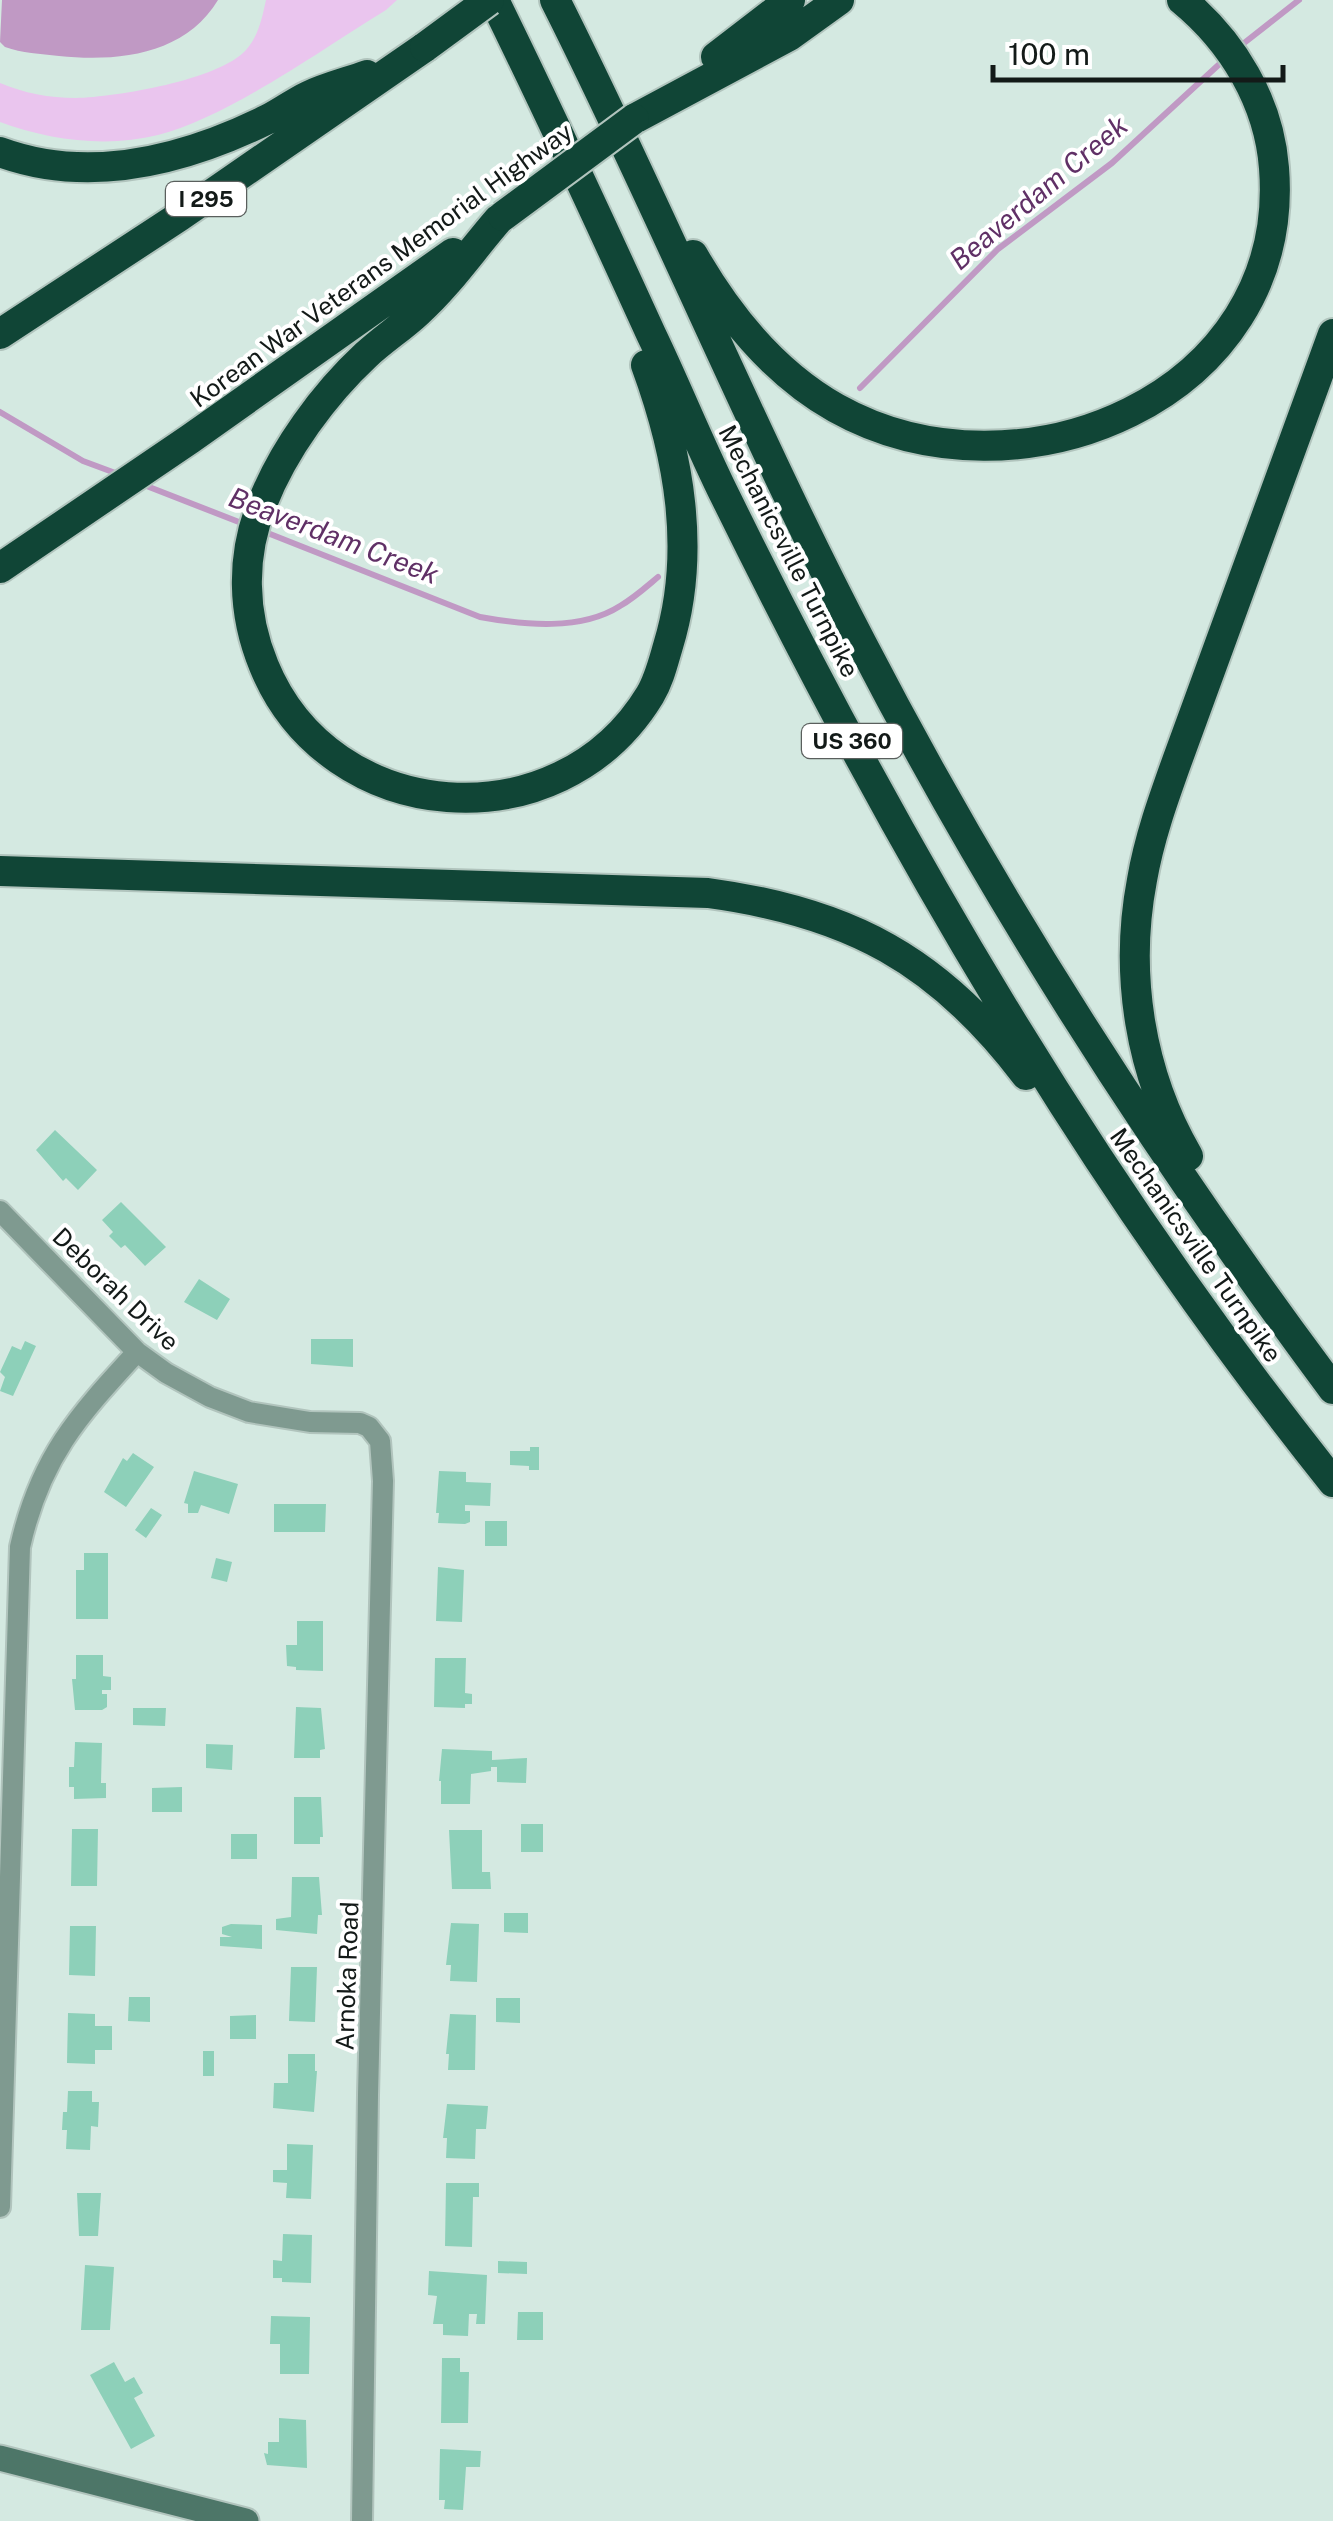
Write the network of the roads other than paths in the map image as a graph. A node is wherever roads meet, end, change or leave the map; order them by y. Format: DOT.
graph roads {
  1 [pos="490,0"];
  2 [pos="790,0"];
  3 [pos="839,0"];
  4 [pos="1183,1"];
  5 [pos="557,3"];
  6 [pos="398,64"];
  7 [pos="715,66"];
  8 [pos="600,91"];
  9 [pos="553,124"];
  10 [pos="0,152"];
  11 [pos="501,218"];
  12 [pos="5,331"];
  13 [pos="1333,334"];
  14 [pos="0,568"];
  15 [pos="0,871"];
  16 [pos="0,1211"];
  17 [pos="1212,1324"];
  18 [pos="136,1352"];
  19 [pos="1333,1370"];
  20 [pos="1333,1389"];
  21 [pos="1272,1405"];
  22 [pos="376,1434"];
  23 [pos="1333,1482"];
  24 [pos="1333,1496"];
  25 [pos="4,1952"];
  26 [pos="0,2207"];
  27 [pos="0,2458"];
  28 [pos="246,2521"];
  29 [pos="362,2521"];
  1 -- 6 [label="highway, I 295, bridge"];
  1 -- 9 [label="highway, Mechanicsville Turnpike / US 360"];
  2 -- 7 [label="highway"];
  3 -- 7 [label="highway"];
  4 -- 8 [label="highway"];
  5 -- 8 [label="highway, Mechanicsville Turnpike / US 360"];
  6 -- 10 [label="highway"];
  6 -- 12 [label="highway, I 295"];
  7 -- 11 [label="highway, Korean War Veterans Memorial Highway, bridge"];
  8 -- 20 [label="highway, Mechanicsville Turnpike / US 360"];
  9 -- 11 [label="highway"];
  9 -- 17 [label="highway, Mechanicsville Turnpike / US 360"];
  11 -- 14 [label="highway, Korean War Veterans Memorial Highway"];
  13 -- 19 [label="highway"];
  15 -- 17 [label="highway"];
  16 -- 18 [label="street, Deborah Drive"];
  17 -- 21 [label="highway, Mechanicsville Turnpike / US 360"];
  18 -- 22 [label="street, Deborah Drive"];
  18 -- 25 [label="street"];
  21 -- 23 [label="highway, US 360"];
  21 -- 24 [label="highway"];
  22 -- 29 [label="street, Arnoka Road"];
  25 -- 26 [label="street"];
  27 -- 28 [label="main road"];
}
